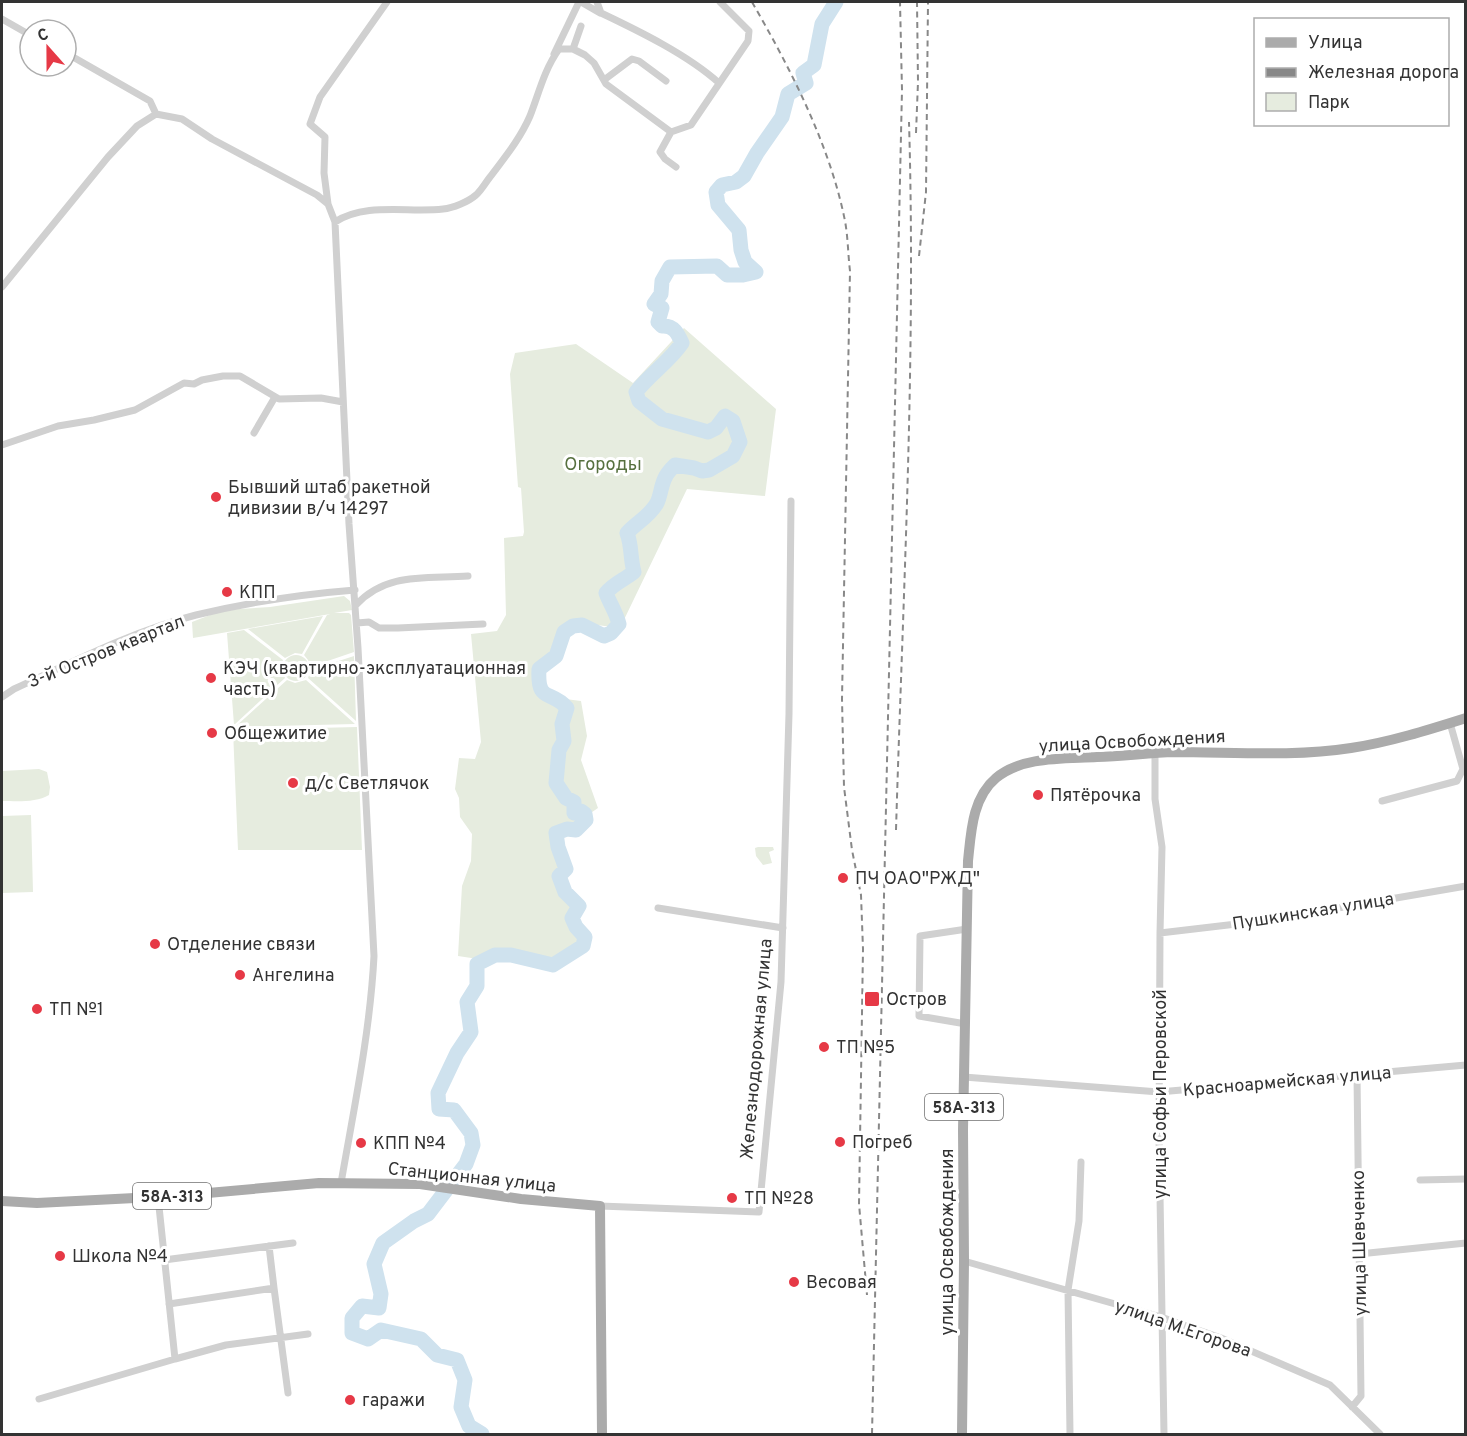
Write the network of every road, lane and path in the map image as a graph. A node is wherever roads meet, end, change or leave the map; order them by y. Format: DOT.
graph roads {
  1 [pos="387,2"];
  2 [pos="580,2"];
  3 [pos="597,2"];
  4 [pos="720,2"];
  5 [pos="601,13"];
  6 [pos="2,19"];
  7 [pos="581,26"];
  8 [pos="18,29"];
  9 [pos="573,50"];
  10 [pos="552,59"];
  11 [pos="78,60"];
  12 [pos="604,80"];
  13 [pos="666,81"];
  14 [pos="719,83"];
  15 [pos="156,114"];
  16 [pos="671,132"];
  17 [pos="676,167"];
  18 [pos="328,204"];
  19 [pos="335,222"];
  20 [pos="2,287"];
  21 [pos="275,397"];
  22 [pos="343,402"];
  23 [pos="254,433"];
  24 [pos="2,445"];
  25 [pos="791,501"];
  26 [pos="468,576"];
  27 [pos="355,590"];
  28 [pos="356,605"];
  29 [pos="357,623"];
  30 [pos="483,624"];
  31 [pos="2,697"];
  32 [pos="1466,718"];
  33 [pos="1450,723"];
  34 [pos="1155,754"];
  35 [pos="1464,769"];
  36 [pos="1382,801"];
  37 [pos="1466,886"];
  38 [pos="658,908"];
  39 [pos="783,928"];
  40 [pos="968,929"];
  41 [pos="1160,933"];
  42 [pos="966,1024"];
  43 [pos="1466,1065"];
  44 [pos="1358,1076"];
  45 [pos="964,1077"];
  46 [pos="1159,1092"];
  47 [pos="1081,1162"];
  48 [pos="1466,1179"];
  49 [pos="1420,1180"];
  50 [pos="341,1183"];
  51 [pos="158,1197"];
  52 [pos="2,1201"];
  53 [pos="600,1206"];
  54 [pos="293,1243"];
  55 [pos="1466,1243"];
  56 [pos="269,1246"];
  57 [pos="1359,1254"];
  58 [pos="164,1260"];
  59 [pos="964,1260"];
  60 [pos="274,1288"];
  61 [pos="1068,1290"];
  62 [pos="169,1304"];
  63 [pos="1161,1317"];
  64 [pos="308,1334"];
  65 [pos="280,1338"];
  66 [pos="175,1359"];
  67 [pos="288,1393"];
  68 [pos="39,1399"];
  69 [pos="1352,1407"];
  70 [pos="602,1434"];
  71 [pos="962,1434"];
  72 [pos="1070,1434"];
  73 [pos="1164,1434"];
  74 [pos="1380,1434"];
  1 -- 18 [label="street"];
  2 -- 5 [label="street"];
  2 -- 10 [label="street"];
  3 -- 5 [label="street"];
  4 -- 14 [label="street"];
  5 -- 14 [label="street"];
  6 -- 8 [label="street"];
  7 -- 9 [label="street"];
  9 -- 10 [label="street"];
  9 -- 12 [label="street"];
  10 -- 19 [label="street"];
  11 -- 15 [label="street"];
  12 -- 13 [label="street"];
  12 -- 16 [label="street"];
  14 -- 16 [label="street"];
  15 -- 18 [label="street"];
  15 -- 20 [label="street"];
  16 -- 17 [label="street"];
  18 -- 19 [label="street"];
  19 -- 22 [label="street"];
  21 -- 22 [label="street"];
  21 -- 23 [label="street"];
  21 -- 24 [label="street"];
  22 -- 27 [label="street"];
  25 -- 39 [label="street, Железнодорожная улица"];
  26 -- 28 [label="street"];
  27 -- 28 [label="street"];
  27 -- 31 [label="street, 3-й Остров квартал"];
  28 -- 29 [label="street"];
  29 -- 30 [label="street"];
  29 -- 50 [label="street"];
  32 -- 33 [label="main road, улица Освобождения / 58А-313"];
  33 -- 34 [label="main road, улица Освобождения / 58А-313"];
  33 -- 35 [label="street"];
  34 -- 40 [label="main road, улица Освобождения / 58А-313"];
  34 -- 41 [label="street, улица Софьи Перовской"];
  35 -- 36 [label="street"];
  37 -- 41 [label="street, Пушкинская улица"];
  38 -- 39 [label="street"];
  39 -- 53 [label="street, Железнодорожная улица"];
  40 -- 42 [label="main road, улица Освобождения / 58А-313"];
  40 -- 42 [label="street"];
  41 -- 46 [label="street, улица Софьи Перовской"];
  42 -- 45 [label="main road, улица Освобождения / 58А-313"];
  43 -- 44 [label="street, Красноармейская улица"];
  44 -- 46 [label="street, Красноармейская улица"];
  44 -- 57 [label="street, улица Шевченко"];
  45 -- 46 [label="street, Красноармейская улица"];
  45 -- 59 [label="main road, улица Освобождения / 58А-313"];
  46 -- 63 [label="street, улица Софьи Перовской"];
  47 -- 61 [label="street"];
  48 -- 49 [label="street"];
  50 -- 51 [label="main road, 58А-313"];
  50 -- 53 [label="main road, Станционная улица / 58А-313"];
  51 -- 52 [label="main road, 58А-313"];
  51 -- 58 [label="street"];
  53 -- 70 [label="main road"];
  54 -- 56 [label="street"];
  55 -- 57 [label="street"];
  56 -- 58 [label="street"];
  56 -- 60 [label="street"];
  57 -- 69 [label="street, улица Шевченко"];
  58 -- 62 [label="street"];
  59 -- 61 [label="street, улица М.Егорова"];
  59 -- 71 [label="main road, улица Освобождения / 58А-313"];
  60 -- 62 [label="street"];
  60 -- 65 [label="street"];
  61 -- 63 [label="street, улица М.Егорова"];
  61 -- 72 [label="street"];
  62 -- 66 [label="street"];
  63 -- 69 [label="street, улица М.Егорова"];
  63 -- 73 [label="street, улица Софьи Перовской"];
  64 -- 65 [label="street"];
  65 -- 66 [label="street"];
  65 -- 67 [label="street"];
  66 -- 68 [label="street"];
  69 -- 74 [label="street, улица М.Егорова"];
}
